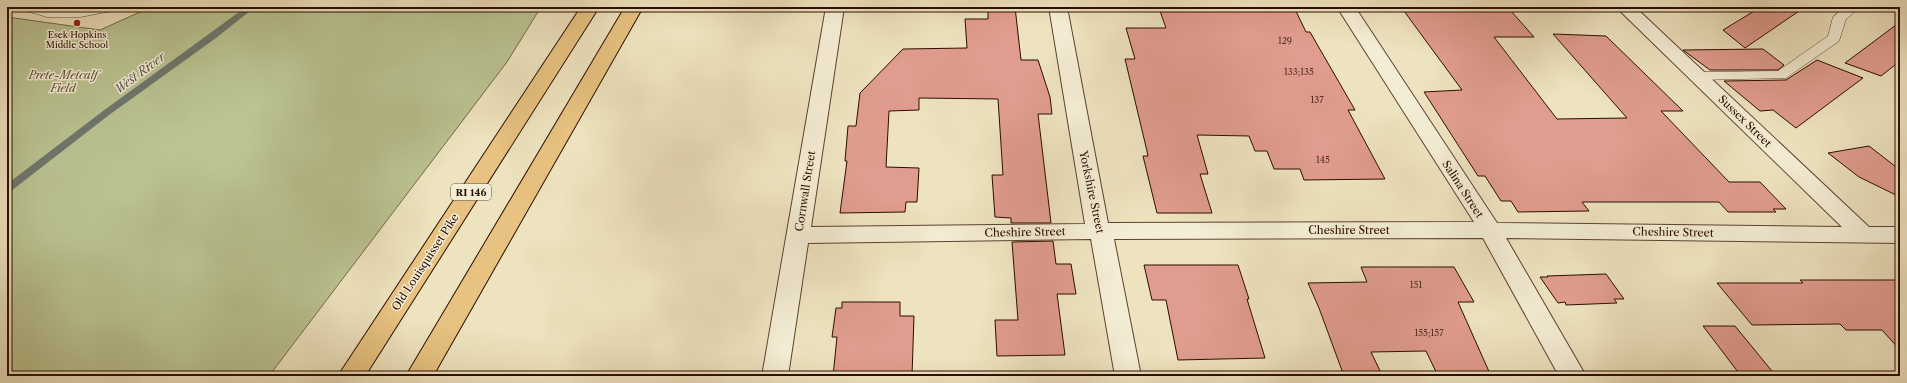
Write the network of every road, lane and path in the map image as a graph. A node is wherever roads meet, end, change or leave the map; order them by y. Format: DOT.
graph roads {
  1 [pos="28,7"];
  2 [pos="112,7"];
  3 [pos="590,7"];
  4 [pos="634,7"];
  5 [pos="835,7"];
  6 [pos="1058,7"];
  7 [pos="1346,7"];
  8 [pos="1625,7"];
  9 [pos="1854,7"];
  10 [pos="1698,76"];
  11 [pos="1490,230"];
  12 [pos="1098,231"];
  13 [pos="798,235"];
  14 [pos="1864,235"];
  15 [pos="1900,235"];
  16 [pos="351,376"];
  17 [pos="419,376"];
  18 [pos="775,376"];
  19 [pos="1128,376"];
  20 [pos="1573,376"];
  1 -- 2 [label="lane"];
  3 -- 16 [label="highway, Old Louisquisset Pike / RI 146"];
  4 -- 17 [label="highway"];
  5 -- 13 [label="street, Cornwall Street"];
  6 -- 12 [label="street, Yorkshire Street"];
  7 -- 11 [label="street, Salina Street"];
  8 -- 10 [label="street, Sussex Street"];
  9 -- 10 [label="lane"];
  10 -- 14 [label="street, Sussex Street"];
  11 -- 12 [label="street, Cheshire Street"];
  11 -- 14 [label="street, Cheshire Street"];
  11 -- 20 [label="street, Salina Street"];
  12 -- 13 [label="street, Cheshire Street"];
  12 -- 19 [label="street, Yorkshire Street"];
  13 -- 18 [label="street, Cornwall Street"];
  14 -- 15 [label="street, Cheshire Street"];
}
